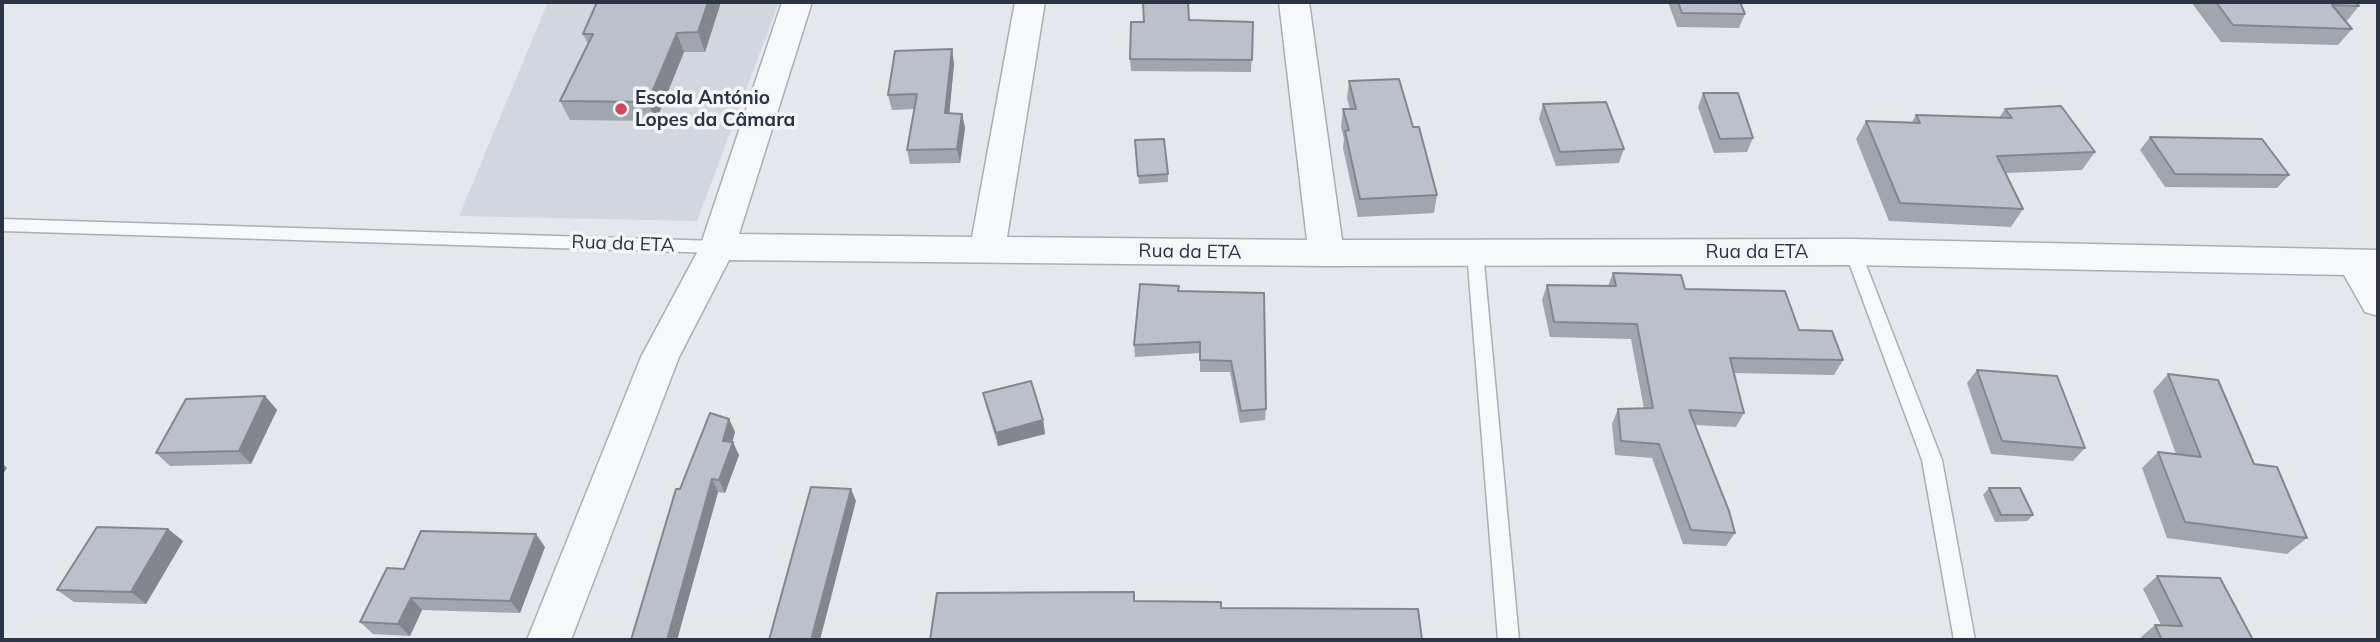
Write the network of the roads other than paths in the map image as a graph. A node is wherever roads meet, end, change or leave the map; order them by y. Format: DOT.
graph roads {
  1 [pos="797,2"];
  2 [pos="1030,2"];
  3 [pos="1294,2"];
  4 [pos="2,225"];
  5 [pos="718,247"];
  6 [pos="987,250"];
  7 [pos="1853,252"];
  8 [pos="1325,253"];
  9 [pos="1475,253"];
  10 [pos="2367,263"];
  11 [pos="2378,302"];
  12 [pos="549,640"];
  13 [pos="1509,640"];
  14 [pos="1965,640"];
  1 -- 5 [label="street"];
  2 -- 6 [label="street"];
  3 -- 8 [label="street"];
  4 -- 5 [label="lane, Rua da ETA"];
  5 -- 6 [label="street, Rua da ETA"];
  5 -- 12 [label="street"];
  6 -- 8 [label="street, Rua da ETA"];
  7 -- 9 [label="street, Rua da ETA"];
  7 -- 10 [label="street, Rua da ETA"];
  7 -- 14 [label="lane"];
  8 -- 9 [label="street, Rua da ETA"];
  9 -- 13 [label="lane"];
  10 -- 11 [label="street"];
}
